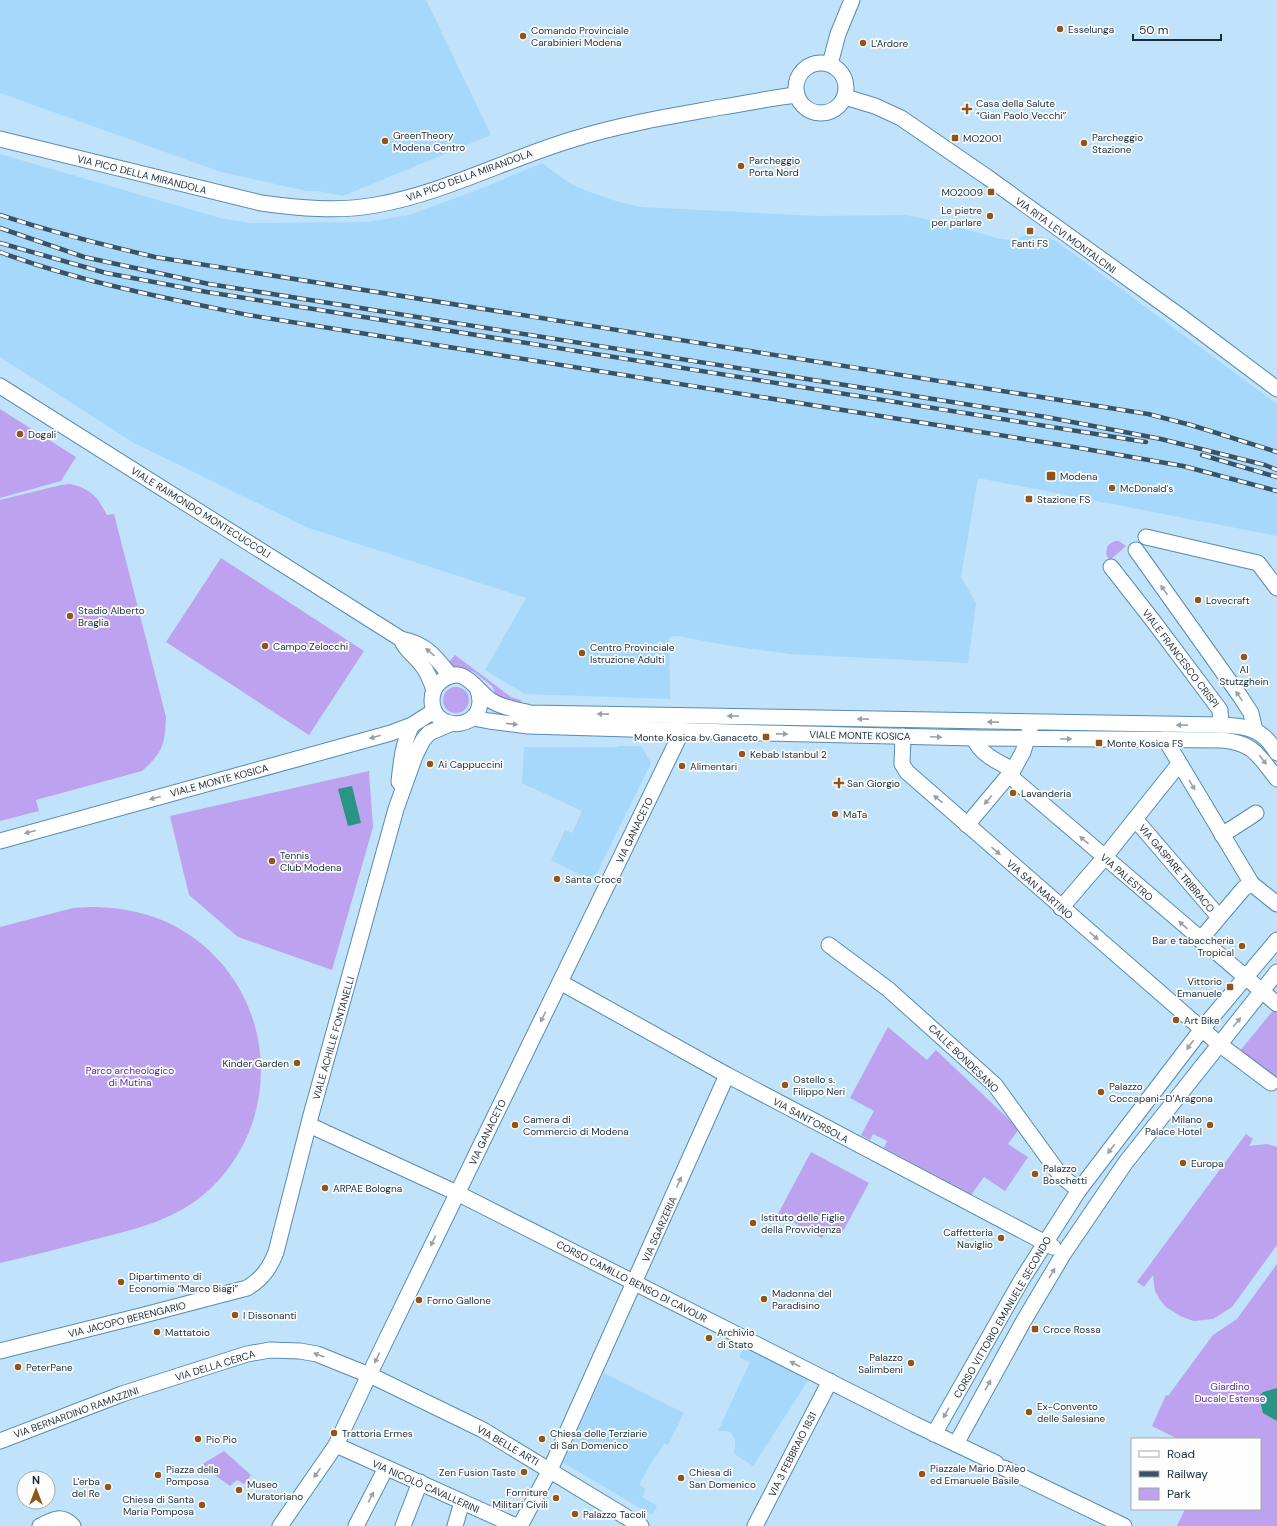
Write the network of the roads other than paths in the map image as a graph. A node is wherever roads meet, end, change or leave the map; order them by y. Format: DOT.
graph roads {
  1 [pos="852,0"];
  2 [pos="830,64"];
  3 [pos="796,94"];
  4 [pos="845,97"];
  5 [pos="0,139"];
  6 [pos="0,386"];
  7 [pos="1277,389"];
  8 [pos="1146,537"];
  9 [pos="1136,550"];
  10 [pos="1111,567"];
  11 [pos="1277,588"];
  12 [pos="401,639"];
  13 [pos="451,676"];
  14 [pos="477,688"];
  15 [pos="434,690"];
  16 [pos="434,711"];
  17 [pos="473,718"];
  18 [pos="1032,722"];
  19 [pos="450,724"];
  20 [pos="412,725"];
  21 [pos="1221,725"];
  22 [pos="682,731"];
  23 [pos="1255,731"];
  24 [pos="904,736"];
  25 [pos="974,738"];
  26 [pos="1027,738"];
  27 [pos="1165,739"];
  28 [pos="1277,753"];
  29 [pos="1175,769"];
  30 [pos="1012,773"];
  31 [pos="1277,779"];
  32 [pos="396,809"];
  33 [pos="1256,813"];
  34 [pos="1135,819"];
  35 [pos="967,825"];
  36 [pos="1222,835"];
  37 [pos="0,841"];
  38 [pos="1104,858"];
  39 [pos="1252,884"];
  40 [pos="1277,904"];
  41 [pos="1061,908"];
  42 [pos="1219,917"];
  43 [pos="1200,940"];
  44 [pos="1277,940"];
  45 [pos="829,945"];
  46 [pos="1277,972"];
  47 [pos="1244,977"];
  48 [pos="560,982"];
  49 [pos="1261,991"];
  50 [pos="1277,1004"];
  51 [pos="1202,1029"];
  52 [pos="1219,1044"];
  53 [pos="727,1075"];
  54 [pos="1271,1083"];
  55 [pos="309,1124"];
  56 [pos="1079,1190"];
  57 [pos="458,1193"];
  58 [pos="1044,1243"];
  59 [pos="1064,1253"];
  60 [pos="270,1266"];
  61 [pos="635,1282"];
  62 [pos="0,1351"];
  63 [pos="369,1375"];
  64 [pos="830,1381"];
  65 [pos="153,1384"];
  66 [pos="934,1434"];
  67 [pos="0,1441"];
  68 [pos="956,1444"];
  69 [pos="336,1445"];
  70 [pos="386,1468"];
  71 [pos="550,1470"];
  72 [pos="420,1482"];
  73 [pos="462,1502"];
  74 [pos="40,1526"];
  75 [pos="72,1526"];
  76 [pos="280,1526"];
  77 [pos="356,1526"];
  78 [pos="402,1526"];
  79 [pos="455,1526"];
  80 [pos="516,1526"];
  81 [pos="520,1526"];
  82 [pos="641,1526"];
  83 [pos="755,1526"];
  84 [pos="1124,1526"];
  1 -- 2 [label="street"];
  2 -- 3 [label="street"];
  2 -- 4 [label="street"];
  3 -- 4 [label="street"];
  3 -- 5 [label="street, VIA PICO DELLA MIRANDOLA"];
  4 -- 7 [label="street, VIA RITA LEVI MONTALCINI"];
  6 -- 12 [label="street, VIALE RAIMONDO MONTECUCCOLI"];
  8 -- 11 [label="street"];
  23 -- 9 [label="street, one-way"];
  10 -- 21 [label="street, VIALE FRANCESCO CRISPI"];
  13 -- 12 [label="street, VIALE RAIMONDO MONTECUCCOLI, one-way"];
  12 -- 15 [label="street, VIALE RAIMONDO MONTECUCCOLI"];
  13 -- 14 [label="street, VIALE MONTE KOSICA"];
  13 -- 15 [label="street"];
  14 -- 17 [label="street"];
  18 -- 14 [label="street, VIALE MONTE KOSICA, one-way"];
  15 -- 16 [label="street"];
  16 -- 19 [label="street"];
  16 -- 20 [label="street, VIALE MONTE KOSICA"];
  17 -- 19 [label="street, VIALE MONTE KOSICA"];
  17 -- 22 [label="street, VIALE MONTE KOSICA, one-way"];
  21 -- 18 [label="street, VIALE MONTE KOSICA, one-way"];
  18 -- 26 [label="street"];
  19 -- 32 [label="street, VIALE ACHILLE FONTANELLI"];
  20 -- 32 [label="street, VIALE ACHILLE FONTANELLI"];
  20 -- 37 [label="street, VIALE MONTE KOSICA, one-way"];
  21 -- 23 [label="street"];
  22 -- 24 [label="street, VIALE MONTE KOSICA, one-way"];
  22 -- 48 [label="street, VIA GANACETO"];
  23 -- 28 [label="street"];
  24 -- 25 [label="street, VIALE MONTE KOSICA, one-way"];
  35 -- 24 [label="street, VIA SAN MARTINO, one-way"];
  25 -- 26 [label="street, VIALE MONTE KOSICA"];
  25 -- 30 [label="street, VIA PALESTRO"];
  26 -- 27 [label="street, VIALE MONTE KOSICA, one-way"];
  26 -- 30 [label="street"];
  27 -- 31 [label="street, VIALE MONTE KOSICA, one-way"];
  27 -- 36 [label="street, one-way"];
  29 -- 34 [label="street"];
  30 -- 35 [label="street, one-way"];
  38 -- 30 [label="street, VIA PALESTRO, one-way"];
  32 -- 55 [label="street, VIALE ACHILLE FONTANELLI"];
  33 -- 36 [label="street"];
  34 -- 38 [label="street"];
  34 -- 42 [label="street, VIA GASPARE TRIBRACO"];
  35 -- 41 [label="street, VIA SAN MARTINO, one-way"];
  36 -- 39 [label="street"];
  38 -- 41 [label="street"];
  43 -- 38 [label="street, VIA PALESTRO, one-way"];
  39 -- 40 [label="street"];
  39 -- 42 [label="street"];
  41 -- 51 [label="street, VIA SAN MARTINO, one-way"];
  42 -- 43 [label="street"];
  43 -- 47 [label="street, VIA PALESTRO"];
  44 -- 47 [label="street, CORSO VITTORIO EMANUELE SECONDO"];
  45 -- 56 [label="street, CALLE BONDESANO"];
  46 -- 49 [label="street, CORSO VITTORIO EMANUELE SECONDO"];
  47 -- 49 [label="street"];
  47 -- 51 [label="street, CORSO VITTORIO EMANUELE SECONDO"];
  48 -- 53 [label="street, VIA SANT'ORSOLA"];
  48 -- 57 [label="street, VIA GANACETO, one-way"];
  49 -- 50 [label="street"];
  52 -- 49 [label="street, CORSO VITTORIO EMANUELE SECONDO, one-way"];
  51 -- 52 [label="street"];
  51 -- 56 [label="street, CORSO VITTORIO EMANUELE SECONDO, one-way"];
  52 -- 54 [label="street"];
  52 -- 59 [label="street, CORSO VITTORIO EMANUELE SECONDO"];
  53 -- 58 [label="street, VIA SANT'ORSOLA"];
  61 -- 53 [label="street, VIA SGARZERIA, one-way"];
  55 -- 57 [label="street, CORSO CAMILLO BENSO DI CAVOUR"];
  55 -- 60 [label="street, VIALE ACHILLE FONTANELLI"];
  56 -- 58 [label="street, CORSO VITTORIO EMANUELE SECONDO"];
  57 -- 61 [label="street, CORSO CAMILLO BENSO DI CAVOUR"];
  57 -- 63 [label="street, VIA GANACETO, one-way"];
  58 -- 59 [label="street, VIA SANT'ORSOLA"];
  58 -- 66 [label="street, CORSO VITTORIO EMANUELE SECONDO, one-way"];
  68 -- 59 [label="street, CORSO VITTORIO EMANUELE SECONDO, one-way"];
  60 -- 62 [label="street, VIA JACOPO BERENGARIO"];
  64 -- 61 [label="street, CORSO CAMILLO BENSO DI CAVOUR, one-way"];
  61 -- 71 [label="street, VIA SGARZERIA"];
  63 -- 65 [label="street, VIA DELLA CERCA, one-way"];
  63 -- 69 [label="street, VIA GANACETO"];
  63 -- 71 [label="street, VIA BELLE ARTI"];
  64 -- 66 [label="street, CORSO CAMILLO BENSO DI CAVOUR"];
  64 -- 83 [label="street, VIA 3 FEBBRAIO 1831"];
  65 -- 67 [label="street, VIA BERNARDINO RAMAZZINI"];
  66 -- 68 [label="street, CORSO CAMILLO BENSO DI CAVOUR"];
  68 -- 84 [label="street, CORSO CAMILLO BENSO DI CAVOUR"];
  69 -- 70 [label="street, VIA NICOLÒ CAVALLERINI"];
  69 -- 76 [label="street, VIA GANACETO, one-way"];
  70 -- 72 [label="street, VIA NICOLÒ CAVALLERINI"];
  77 -- 70 [label="street, one-way"];
  71 -- 81 [label="street, VIA SGARZERIA"];
  71 -- 82 [label="street, VIA BELLE ARTI"];
  72 -- 73 [label="street, VIA NICOLÒ CAVALLERINI"];
  72 -- 78 [label="street"];
  73 -- 79 [label="street"];
  73 -- 80 [label="street, VIA NICOLÒ CAVALLERINI"];
  74 -- 75 [label="street"];
}
